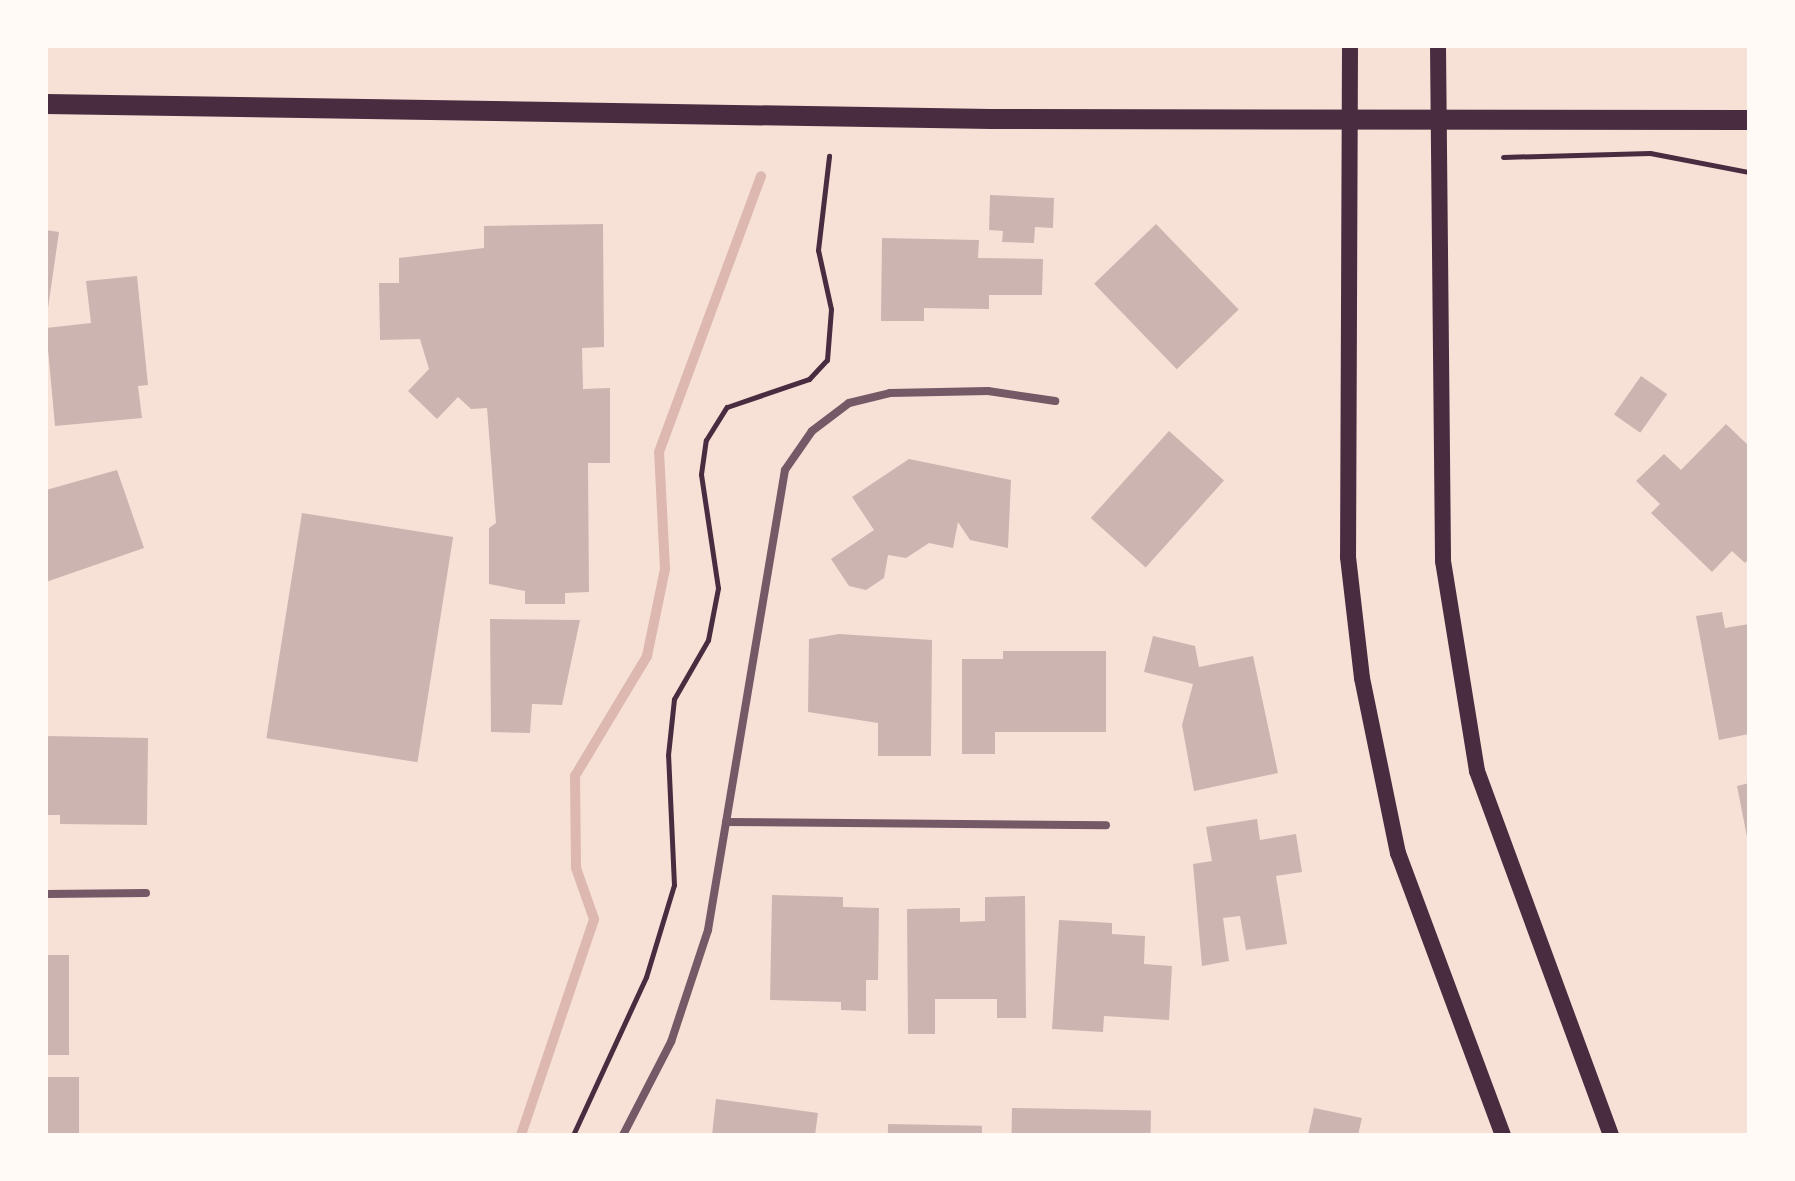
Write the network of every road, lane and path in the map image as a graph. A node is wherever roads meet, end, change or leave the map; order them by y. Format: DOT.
graph roads {
  1 [pos="1350,46"];
  2 [pos="1438,46"];
  3 [pos="46,104"];
  4 [pos="1749,120"];
  5 [pos="1352,121"];
  6 [pos="1440,122"];
  7 [pos="829,156"];
  8 [pos="1503,157"];
  9 [pos="1749,172"];
  10 [pos="1055,401"];
  11 [pos="726,822"];
  12 [pos="1106,825"];
  13 [pos="146,893"];
  14 [pos="46,894"];
  15 [pos="573,1135"];
  16 [pos="623,1135"];
  17 [pos="1503,1135"];
  18 [pos="1611,1135"];
  1 -- 5 [label="main road"];
  2 -- 6 [label="main road"];
  3 -- 5 [label="main road"];
  4 -- 6 [label="main road"];
  5 -- 6 [label="main road"];
  5 -- 17 [label="main road"];
  6 -- 18 [label="main road"];
  7 -- 15 [label="path"];
  8 -- 9 [label="path"];
  10 -- 11 [label="street"];
  11 -- 12 [label="street"];
  11 -- 16 [label="street"];
  13 -- 14 [label="street"];
}
